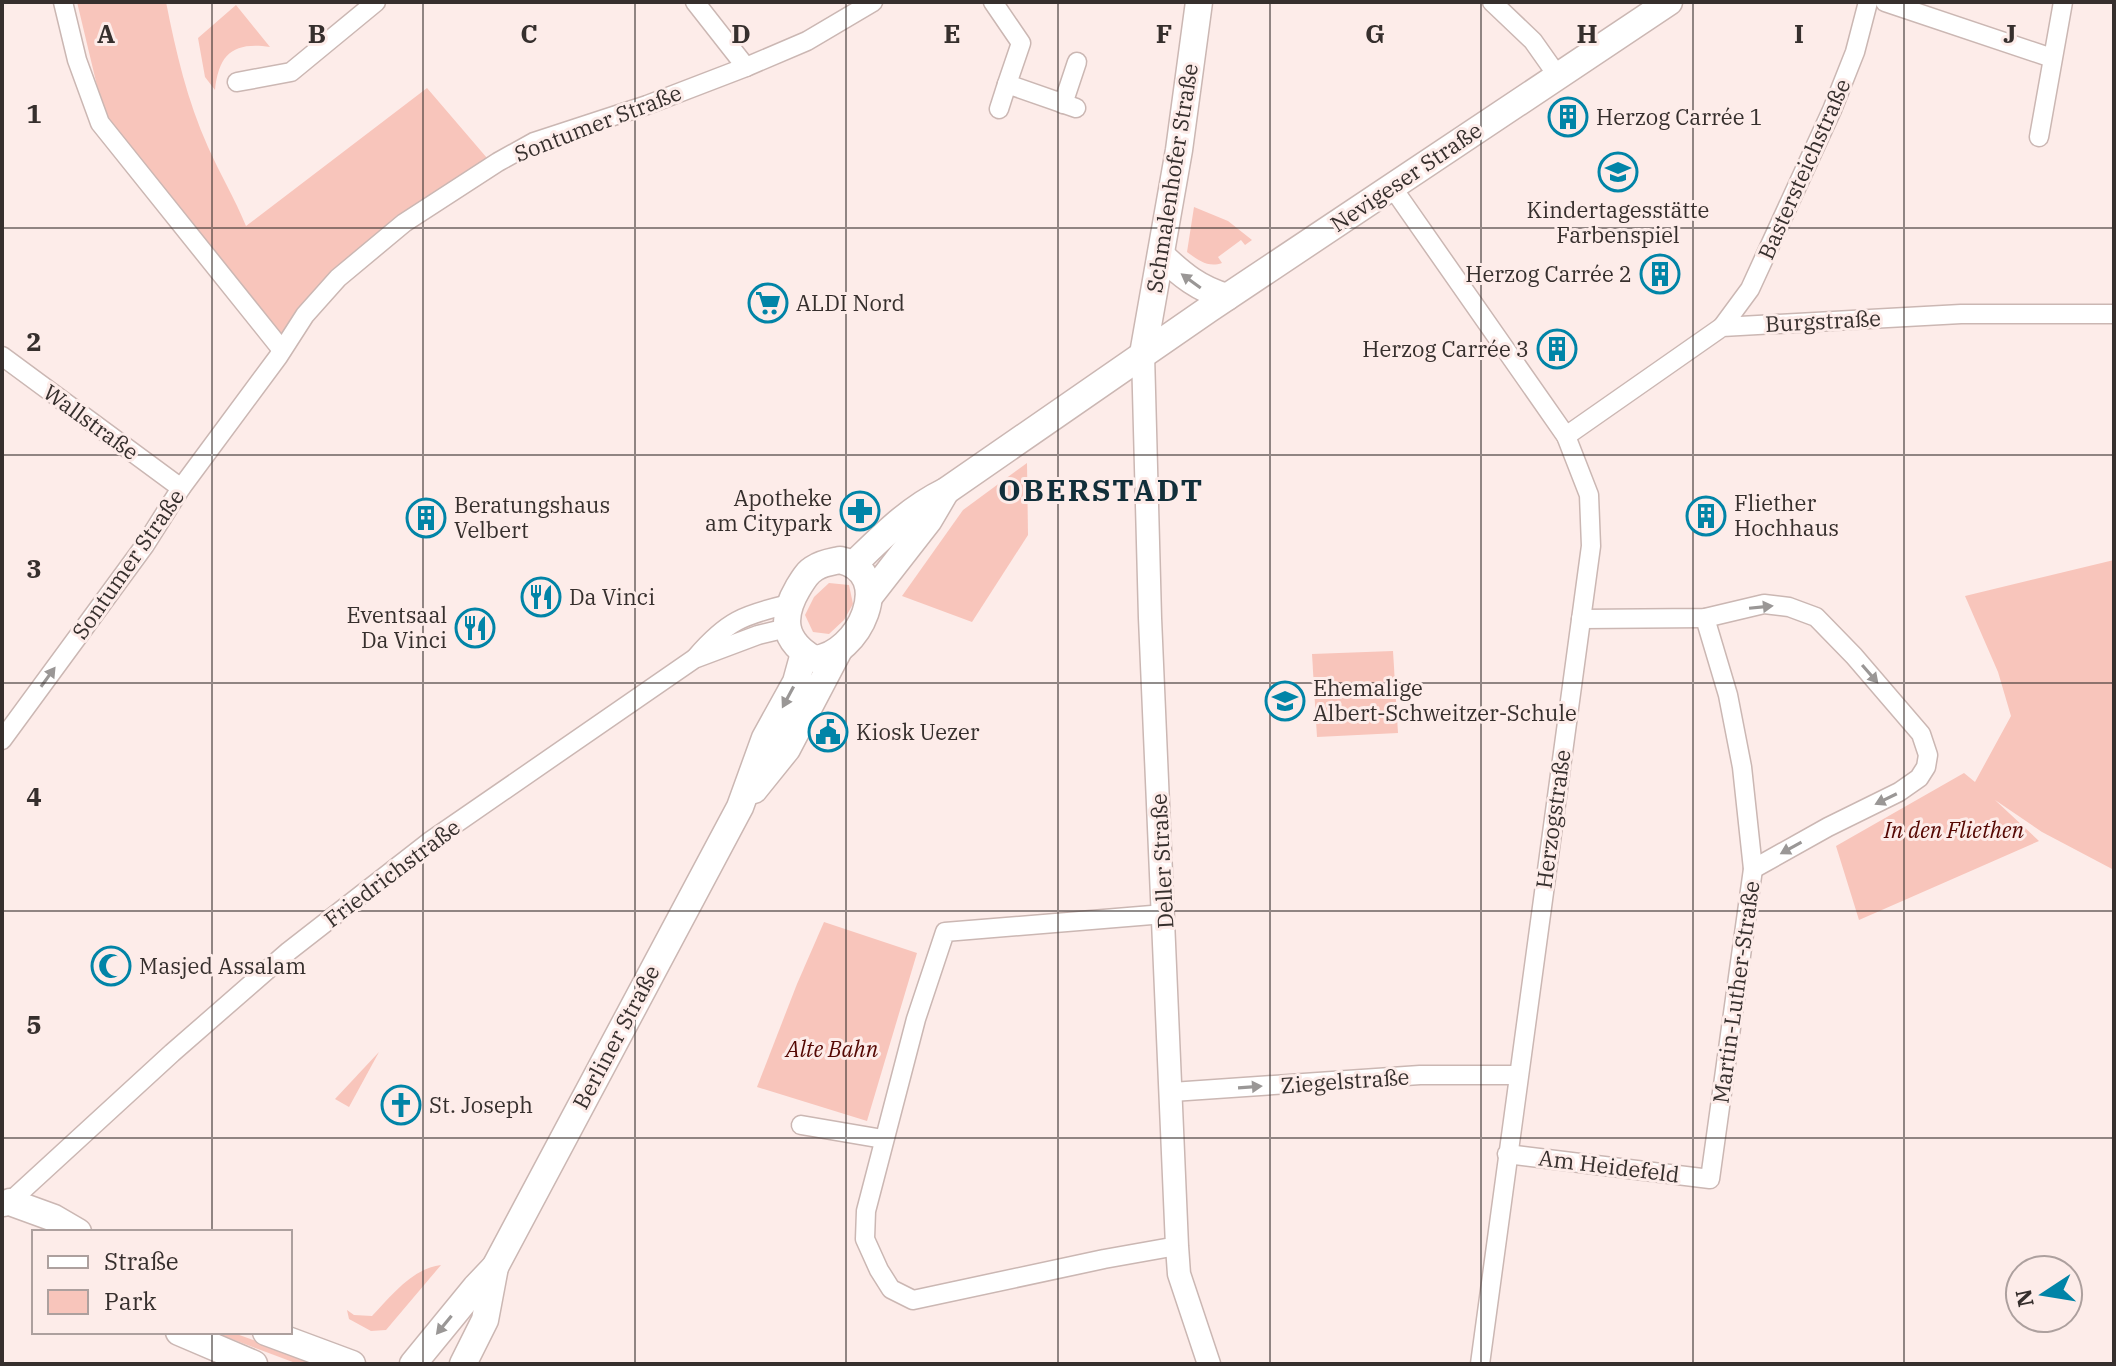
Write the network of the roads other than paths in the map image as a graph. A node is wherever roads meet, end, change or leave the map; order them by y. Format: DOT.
graph roads {
  1 [pos="63,2"];
  2 [pos="376,2"];
  3 [pos="695,2"];
  4 [pos="873,2"];
  5 [pos="993,2"];
  6 [pos="1199,2"];
  7 [pos="1492,2"];
  8 [pos="1669,2"];
  9 [pos="1868,2"];
  10 [pos="1885,2"];
  11 [pos="2063,2"];
  12 [pos="2052,58"];
  13 [pos="1077,62"];
  14 [pos="746,67"];
  15 [pos="1557,75"];
  16 [pos="237,82"];
  17 [pos="1007,84"];
  18 [pos="999,109"];
  19 [pos="2039,137"];
  20 [pos="1392,187"];
  21 [pos="1161,255"];
  22 [pos="1227,297"];
  23 [pos="2114,314"];
  24 [pos="1722,327"];
  25 [pos="282,350"];
  26 [pos="1143,354"];
  27 [pos="2,356"];
  28 [pos="1566,436"];
  29 [pos="181,488"];
  30 [pos="946,491"];
  31 [pos="855,563"];
  32 [pos="869,597"];
  33 [pos="788,616"];
  34 [pos="1705,618"];
  35 [pos="1581,619"];
  36 [pos="839,650"];
  37 [pos="804,653"];
  38 [pos="2,740"];
  39 [pos="740,807"];
  40 [pos="1753,869"];
  41 [pos="1164,914"];
  42 [pos="1518,1075"];
  43 [pos="1172,1092"];
  44 [pos="801,1125"];
  45 [pos="883,1139"];
  46 [pos="1507,1154"];
  47 [pos="1710,1179"];
  48 [pos="5,1201"];
  49 [pos="31,1230"];
  50 [pos="75,1230"];
  51 [pos="1177,1246"];
  52 [pos="495,1267"];
  53 [pos="184,1334"];
  54 [pos="271,1334"];
  55 [pos="254,1364"];
  56 [pos="352,1364"];
  57 [pos="413,1364"];
  58 [pos="463,1364"];
  59 [pos="1209,1364"];
  60 [pos="1480,1364"];
  1 -- 25 [label="street"];
  2 -- 16 [label="street"];
  3 -- 14 [label="street"];
  4 -- 14 [label="street, Sontumer Straße"];
  5 -- 17 [label="street"];
  6 -- 21 [label="main road, Schmalenhofer Straße"];
  7 -- 15 [label="street"];
  8 -- 15 [label="main road, Nevigeser Straße"];
  9 -- 24 [label="street, Bastersteichstraße"];
  10 -- 12 [label="street"];
  11 -- 12 [label="street"];
  12 -- 19 [label="street"];
  13 -- 17 [label="street"];
  14 -- 25 [label="street, Sontumer Straße"];
  15 -- 20 [label="main road, Nevigeser Straße"];
  17 -- 18 [label="street"];
  20 -- 22 [label="main road, Nevigeser Straße"];
  20 -- 28 [label="street, Herzogstraße"];
  22 -- 21 [label="main road, one-way"];
  21 -- 26 [label="main road, Schmalenhofer Straße"];
  22 -- 26 [label="main road, Nevigeser Straße"];
  23 -- 24 [label="street, Burgstraße"];
  24 -- 28 [label="street"];
  25 -- 29 [label="street, Sontumer Straße"];
  26 -- 30 [label="main road"];
  26 -- 41 [label="street, Deller Straße"];
  27 -- 29 [label="street, Wallstraße"];
  28 -- 35 [label="street, Herzogstraße"];
  38 -- 29 [label="street, Sontumer Straße, one-way"];
  30 -- 31 [label="main road"];
  30 -- 32 [label="main road"];
  31 -- 32 [label="main road"];
  31 -- 33 [label="main road"];
  32 -- 36 [label="main road"];
  33 -- 37 [label="main road"];
  33 -- 48 [label="street, Friedrichstraße"];
  34 -- 35 [label="street"];
  34 -- 40 [label="street, Martin-Luther-Straße"];
  34 -- 40 [label="street, one-way"];
  35 -- 42 [label="street, Herzogstraße"];
  36 -- 37 [label="main road"];
  36 -- 39 [label="main road, Berliner Straße"];
  37 -- 39 [label="main road, Berliner Straße, one-way"];
  39 -- 52 [label="main road, Berliner Straße"];
  40 -- 47 [label="street, Martin-Luther-Straße"];
  41 -- 43 [label="street, Deller Straße"];
  41 -- 45 [label="street"];
  43 -- 42 [label="street, Ziegelstraße, one-way"];
  42 -- 46 [label="street, Herzogstraße"];
  43 -- 51 [label="street, Deller Straße"];
  44 -- 45 [label="street"];
  45 -- 51 [label="street"];
  46 -- 47 [label="street, Am Heidefeld"];
  46 -- 60 [label="street, Herzogstraße"];
  48 -- 49 [label="main road"];
  48 -- 50 [label="main road"];
  51 -- 59 [label="street, Deller Straße"];
  52 -- 57 [label="main road, Berliner Straße, one-way"];
  52 -- 58 [label="main road, Berliner Straße"];
  53 -- 55 [label="main road"];
  54 -- 56 [label="main road"];
}
